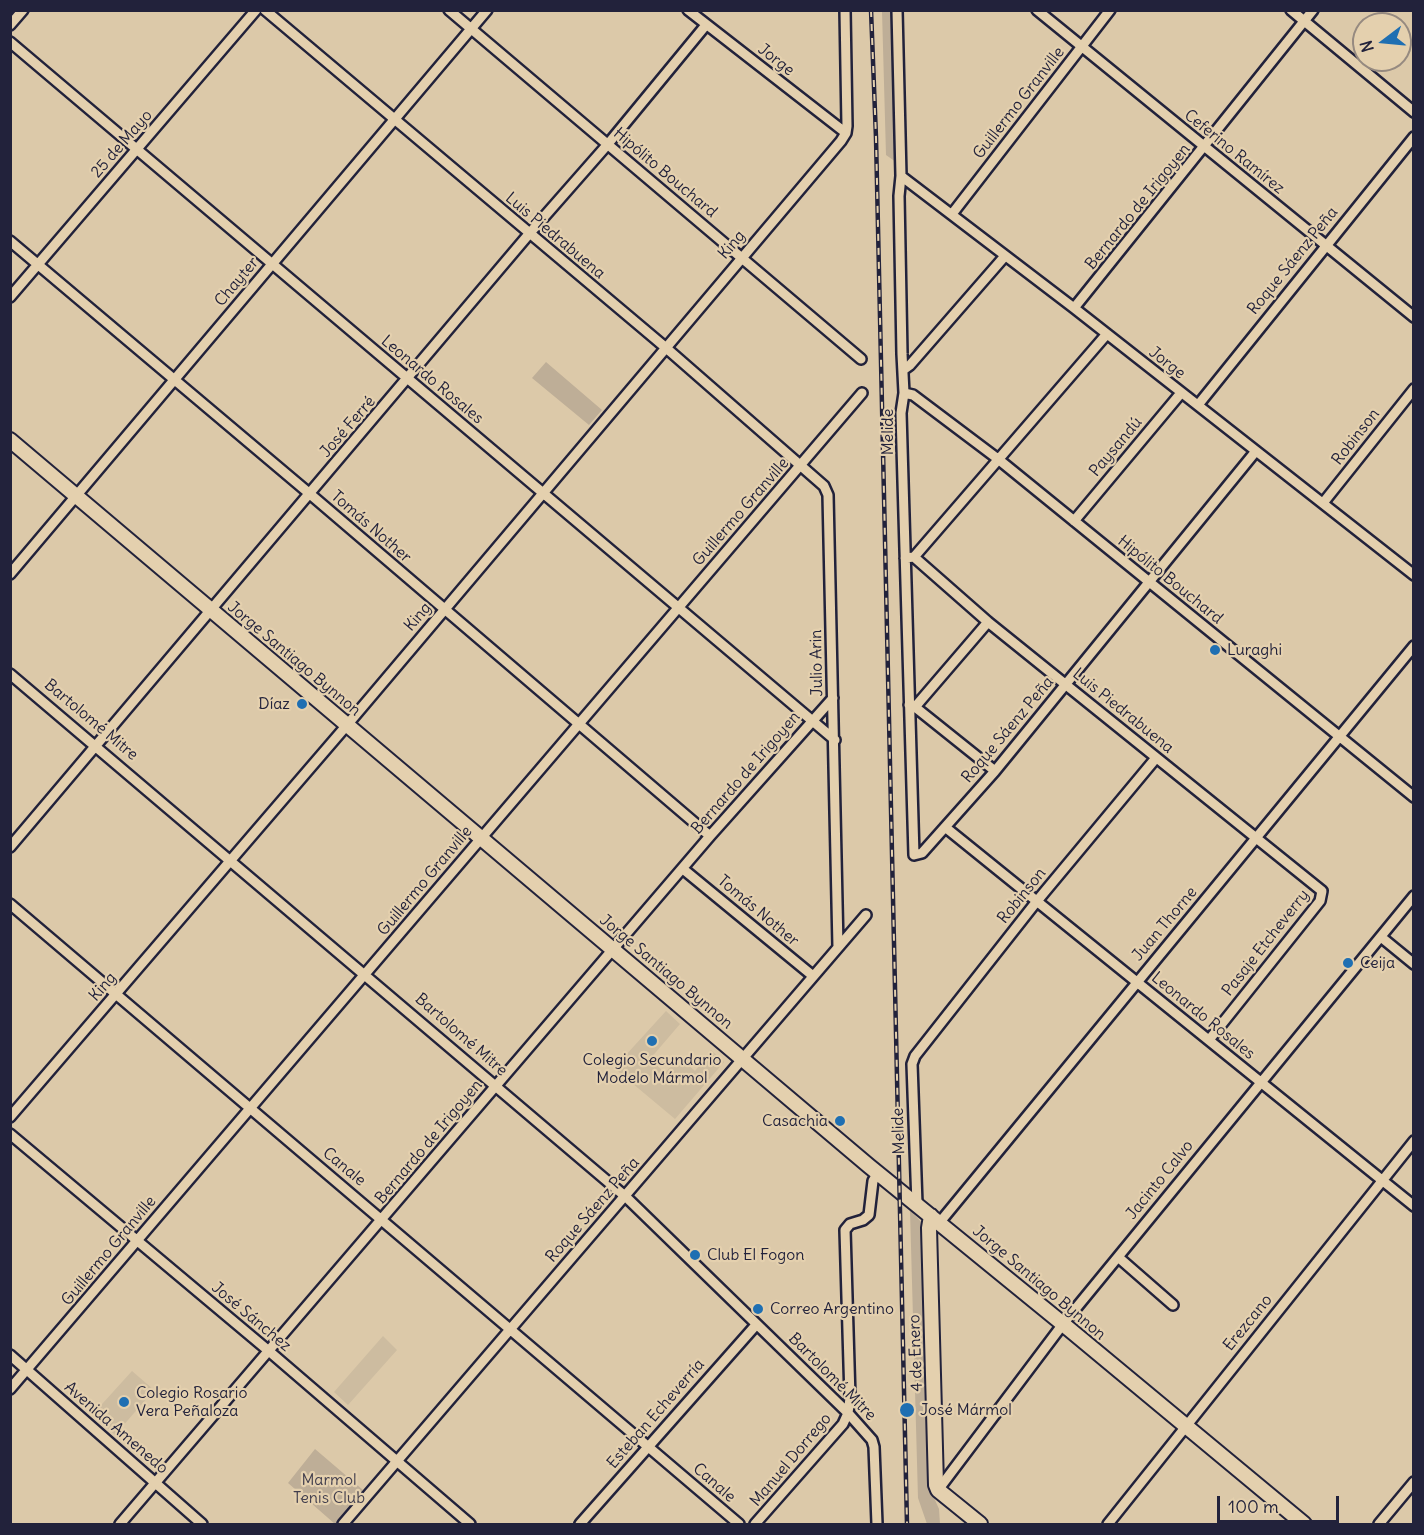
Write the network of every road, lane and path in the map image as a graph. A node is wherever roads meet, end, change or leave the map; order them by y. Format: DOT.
graph roads {
  1 [pos="22,10"];
  2 [pos="256,10"];
  3 [pos="265,10"];
  4 [pos="449,10"];
  5 [pos="487,10"];
  6 [pos="688,10"];
  7 [pos="845,10"];
  8 [pos="897,10"];
  9 [pos="1036,10"];
  10 [pos="1110,10"];
  11 [pos="1291,10"];
  12 [pos="1313,10"];
  13 [pos="1304,22"];
  14 [pos="10,25"];
  15 [pos="706,25"];
  16 [pos="472,29"];
  17 [pos="10,42"];
  18 [pos="1081,47"];
  19 [pos="1413,112"];
  20 [pos="394,120"];
  21 [pos="846,133"];
  22 [pos="1413,137"];
  23 [pos="608,144"];
  24 [pos="1205,148"];
  25 [pos="137,150"];
  26 [pos="901,176"];
  27 [pos="952,214"];
  28 [pos="529,234"];
  29 [pos="10,241"];
  30 [pos="1325,244"];
  31 [pos="1005,256"];
  32 [pos="742,257"];
  33 [pos="272,263"];
  34 [pos="38,265"];
  35 [pos="10,297"];
  36 [pos="1074,308"];
  37 [pos="1413,317"];
  38 [pos="1106,335"];
  39 [pos="665,347"];
  40 [pos="861,359"];
  41 [pos="903,369"];
  42 [pos="174,379"];
  43 [pos="408,380"];
  44 [pos="1413,389"];
  45 [pos="862,393"];
  46 [pos="904,393"];
  47 [pos="1181,393"];
  48 [pos="1198,405"];
  49 [pos="10,440"];
  50 [pos="1256,451"];
  51 [pos="998,459"];
  52 [pos="801,465"];
  53 [pos="824,486"];
  54 [pos="541,493"];
  55 [pos="310,494"];
  56 [pos="76,496"];
  57 [pos="1323,503"];
  58 [pos="1074,521"];
  59 [pos="909,557"];
  60 [pos="10,574"];
  61 [pos="1413,575"];
  62 [pos="1149,583"];
  63 [pos="678,607"];
  64 [pos="444,609"];
  65 [pos="211,610"];
  66 [pos="988,621"];
  67 [pos="1413,646"];
  68 [pos="10,674"];
  69 [pos="1067,684"];
  70 [pos="833,698"];
  71 [pos="912,706"];
  72 [pos="812,721"];
  73 [pos="579,724"];
  74 [pos="347,725"];
  75 [pos="1340,737"];
  76 [pos="834,740"];
  77 [pos="96,746"];
  78 [pos="1156,758"];
  79 [pos="995,771"];
  80 [pos="1413,796"];
  81 [pos="945,827"];
  82 [pos="710,837"];
  83 [pos="1256,837"];
  84 [pos="481,838"];
  85 [pos="10,847"];
  86 [pos="914,855"];
  87 [pos="231,860"];
  88 [pos="683,869"];
  89 [pos="1322,891"];
  90 [pos="1413,896"];
  91 [pos="1036,900"];
  92 [pos="10,904"];
  93 [pos="866,915"];
  94 [pos="1382,937"];
  95 [pos="838,947"];
  96 [pos="615,950"];
  97 [pos="1413,963"];
  98 [pos="366,975"];
  99 [pos="813,976"];
  100 [pos="1137,981"];
  101 [pos="117,993"];
  102 [pos="1209,1040"];
  103 [pos="915,1056"];
  104 [pos="743,1058"];
  105 [pos="1259,1082"];
  106 [pos="496,1087"];
  107 [pos="252,1108"];
  108 [pos="10,1117"];
  109 [pos="10,1134"];
  110 [pos="1413,1141"];
  111 [pos="878,1173"];
  112 [pos="1381,1180"];
  113 [pos="626,1197"];
  114 [pos="917,1204"];
  115 [pos="1413,1206"];
  116 [pos="936,1219"];
  117 [pos="383,1220"];
  118 [pos="137,1240"];
  119 [pos="1118,1257"];
  120 [pos="1173,1305"];
  121 [pos="1063,1324"];
  122 [pos="756,1325"];
  123 [pos="509,1329"];
  124 [pos="270,1352"];
  125 [pos="10,1355"];
  126 [pos="27,1370"];
  127 [pos="10,1389"];
  128 [pos="848,1413"];
  129 [pos="1185,1425"];
  130 [pos="648,1446"];
  131 [pos="398,1462"];
  132 [pos="1413,1482"];
  133 [pos="156,1484"];
  134 [pos="938,1490"];
  135 [pos="120,1524"];
  136 [pos="202,1524"];
  137 [pos="343,1524"];
  138 [pos="470,1524"];
  139 [pos="580,1524"];
  140 [pos="739,1524"];
  141 [pos="755,1524"];
  142 [pos="878,1524"];
  143 [pos="980,1524"];
  144 [pos="1108,1524"];
  145 [pos="1304,1524"];
  146 [pos="1379,1524"];
  1 -- 14 [label="street"];
  2 -- 25 [label="street, 25 de Mayo"];
  3 -- 20 [label="street, Luis Piedrabuena"];
  4 -- 16 [label="street, Hipólito Bouchard"];
  5 -- 16 [label="street, Chayter"];
  6 -- 15 [label="street, Jorge"];
  7 -- 21 [label="street"];
  8 -- 26 [label="street, Melide"];
  9 -- 18 [label="street, Ceferino Ramírez"];
  10 -- 18 [label="street, Guillermo Granville"];
  11 -- 13 [label="street"];
  12 -- 13 [label="street, Bernardo de Irigoyen"];
  13 -- 19 [label="street"];
  13 -- 24 [label="street, Bernardo de Irigoyen"];
  15 -- 21 [label="street, Jorge"];
  15 -- 23 [label="street, José Ferré"];
  16 -- 20 [label="street, Chayter"];
  16 -- 23 [label="street, Hipólito Bouchard"];
  17 -- 25 [label="street, Leonardo Rosales"];
  18 -- 24 [label="street, Ceferino Ramírez"];
  18 -- 27 [label="street, Guillermo Granville"];
  20 -- 28 [label="street, Luis Piedrabuena"];
  20 -- 33 [label="street, Chayter"];
  21 -- 32 [label="street, King"];
  22 -- 30 [label="street, Roque Sáenz Peña"];
  23 -- 28 [label="street, José Ferré"];
  23 -- 32 [label="street, Hipólito Bouchard"];
  24 -- 30 [label="street, Ceferino Ramírez"];
  24 -- 36 [label="street, Bernardo de Irigoyen"];
  25 -- 33 [label="street, Leonardo Rosales"];
  25 -- 34 [label="street, 25 de Mayo"];
  26 -- 27 [label="street, Jorge"];
  26 -- 41 [label="street, Melide"];
  27 -- 31 [label="street, Jorge"];
  28 -- 39 [label="street, Luis Piedrabuena"];
  28 -- 43 [label="street, José Ferré"];
  29 -- 34 [label="street, Tomás Nother"];
  30 -- 37 [label="street, Ceferino Ramírez"];
  30 -- 48 [label="street, Roque Sáenz Peña"];
  31 -- 36 [label="street, Jorge"];
  31 -- 41 [label="street"];
  32 -- 39 [label="street, King"];
  32 -- 40 [label="street, Hipólito Bouchard"];
  33 -- 42 [label="street, Chayter"];
  33 -- 43 [label="street, Leonardo Rosales"];
  34 -- 35 [label="street, 25 de Mayo"];
  34 -- 42 [label="street, Tomás Nother"];
  36 -- 38 [label="street, Jorge"];
  38 -- 47 [label="street, Jorge"];
  38 -- 51 [label="street"];
  39 -- 52 [label="street, Luis Piedrabuena"];
  39 -- 54 [label="street, King"];
  41 -- 46 [label="street, Melide"];
  42 -- 55 [label="street, Tomás Nother"];
  42 -- 56 [label="street, Chayter"];
  43 -- 54 [label="street, Leonardo Rosales"];
  43 -- 55 [label="street, José Ferré"];
  44 -- 57 [label="street, Robinson"];
  45 -- 52 [label="street, Guillermo Granville"];
  46 -- 51 [label="street, Hipólito Bouchard"];
  46 -- 59 [label="street, Melide"];
  47 -- 48 [label="street, Jorge"];
  47 -- 58 [label="street, Paysandú"];
  48 -- 50 [label="street, Jorge"];
  49 -- 56 [label="street, Jorge Santiago Bynnon"];
  50 -- 57 [label="street, Jorge"];
  50 -- 62 [label="street, Roque Sáenz Peña"];
  51 -- 58 [label="street, Hipólito Bouchard"];
  51 -- 59 [label="street"];
  52 -- 53 [label="street, Luis Piedrabuena"];
  52 -- 63 [label="street, Guillermo Granville"];
  53 -- 70 [label="street, Julio Arin"];
  54 -- 63 [label="street, Leonardo Rosales"];
  54 -- 64 [label="street, King"];
  55 -- 64 [label="street, Tomás Nother"];
  55 -- 65 [label="street, José Ferré"];
  56 -- 60 [label="street, Chayter"];
  56 -- 65 [label="street, Jorge Santiago Bynnon"];
  57 -- 61 [label="street, Jorge"];
  58 -- 62 [label="street, Hipólito Bouchard"];
  59 -- 66 [label="street, Luis Piedrabuena"];
  59 -- 71 [label="street, Melide"];
  62 -- 69 [label="street, Roque Sáenz Peña"];
  62 -- 75 [label="street, Hipólito Bouchard"];
  63 -- 72 [label="street, Leonardo Rosales"];
  63 -- 73 [label="street, Guillermo Granville"];
  64 -- 73 [label="street, Tomás Nother"];
  64 -- 74 [label="street, King"];
  65 -- 74 [label="street, Jorge Santiago Bynnon"];
  65 -- 77 [label="street, José Ferré"];
  66 -- 69 [label="street, Luis Piedrabuena"];
  66 -- 71 [label="street"];
  67 -- 75 [label="street, Juan Thorne"];
  68 -- 77 [label="street, Bartolomé Mitre"];
  69 -- 78 [label="street, Luis Piedrabuena"];
  69 -- 79 [label="street, Roque Sáenz Peña"];
  70 -- 72 [label="street, Bernardo de Irigoyen"];
  70 -- 76 [label="street, Julio Arin"];
  71 -- 79 [label="street"];
  71 -- 86 [label="street, Melide"];
  72 -- 76 [label="street, Leonardo Rosales"];
  72 -- 82 [label="street, Bernardo de Irigoyen"];
  73 -- 82 [label="street, Tomás Nother"];
  73 -- 84 [label="street, Guillermo Granville"];
  74 -- 84 [label="street, Jorge Santiago Bynnon"];
  74 -- 87 [label="street, King"];
  75 -- 80 [label="street, Hipólito Bouchard"];
  75 -- 83 [label="street, Juan Thorne"];
  76 -- 95 [label="street, Julio Arin"];
  77 -- 85 [label="street, José Ferré"];
  77 -- 87 [label="street, Bartolomé Mitre"];
  78 -- 83 [label="street, Luis Piedrabuena"];
  78 -- 91 [label="street, Robinson"];
  79 -- 81 [label="street, Roque Sáenz Peña"];
  81 -- 86 [label="street, Roque Sáenz Peña"];
  81 -- 91 [label="street, Leonardo Rosales"];
  82 -- 88 [label="street, Bernardo de Irigoyen"];
  83 -- 89 [label="street, Luis Piedrabuena"];
  83 -- 100 [label="street, Juan Thorne"];
  84 -- 96 [label="street, Jorge Santiago Bynnon"];
  84 -- 98 [label="street, Guillermo Granville"];
  87 -- 98 [label="street, Bartolomé Mitre"];
  87 -- 101 [label="street, King"];
  88 -- 96 [label="street, Bernardo de Irigoyen"];
  88 -- 99 [label="street, Tomás Nother"];
  89 -- 102 [label="street, Pasaje Etcheverry"];
  90 -- 94 [label="street, Jacinto Calvo"];
  91 -- 100 [label="street, Leonardo Rosales"];
  91 -- 103 [label="street, Robinson"];
  92 -- 101 [label="street, Canale"];
  93 -- 95 [label="street, Roque Sáenz Peña"];
  94 -- 97 [label="street"];
  94 -- 105 [label="street, Jacinto Calvo"];
  95 -- 99 [label="street, Roque Sáenz Peña"];
  96 -- 104 [label="street, Jorge Santiago Bynnon"];
  96 -- 106 [label="street, Bernardo de Irigoyen"];
  98 -- 106 [label="street, Bartolomé Mitre"];
  98 -- 107 [label="street, Guillermo Granville"];
  99 -- 104 [label="street, Roque Sáenz Peña"];
  100 -- 102 [label="street, Leonardo Rosales"];
  100 -- 116 [label="street, Juan Thorne"];
  101 -- 107 [label="street, Canale"];
  101 -- 108 [label="street, King"];
  102 -- 105 [label="street, Leonardo Rosales"];
  103 -- 114 [label="street, Melide"];
  104 -- 111 [label="street, Jorge Santiago Bynnon"];
  104 -- 113 [label="street, Roque Sáenz Peña"];
  105 -- 112 [label="street, Leonardo Rosales"];
  105 -- 119 [label="street, Jacinto Calvo"];
  106 -- 113 [label="street, Bartolomé Mitre"];
  106 -- 117 [label="street, Bernardo de Irigoyen"];
  107 -- 117 [label="street, Canale"];
  107 -- 118 [label="street, Guillermo Granville"];
  109 -- 118 [label="street, José Sánchez"];
  110 -- 112 [label="street, Erezcano"];
  111 -- 114 [label="street, Jorge Santiago Bynnon"];
  111 -- 128 [label="street"];
  112 -- 115 [label="street, Leonardo Rosales"];
  112 -- 129 [label="street, Erezcano"];
  113 -- 122 [label="street, Bartolomé Mitre"];
  113 -- 123 [label="street, Roque Sáenz Peña"];
  114 -- 116 [label="street, Jorge Santiago Bynnon"];
  116 -- 121 [label="street, Jorge Santiago Bynnon"];
  116 -- 134 [label="street, 4 de Enero"];
  117 -- 123 [label="street, Canale"];
  117 -- 124 [label="street, Bernardo de Irigoyen"];
  118 -- 124 [label="street, José Sánchez"];
  118 -- 126 [label="street, Guillermo Granville"];
  119 -- 120 [label="street"];
  119 -- 121 [label="street, Jacinto Calvo"];
  121 -- 129 [label="street, Jorge Santiago Bynnon"];
  121 -- 134 [label="street, Jacinto Calvo"];
  122 -- 128 [label="street, Bartolomé Mitre"];
  122 -- 130 [label="street, Esteban Echeverría"];
  123 -- 130 [label="street, Canale"];
  123 -- 131 [label="street, Roque Sáenz Peña"];
  124 -- 131 [label="street, José Sánchez"];
  124 -- 133 [label="street, Bernardo de Irigoyen"];
  125 -- 126 [label="street, Avenida Amenedo"];
  126 -- 127 [label="street, Guillermo Granville"];
  126 -- 133 [label="street, Avenida Amenedo"];
  128 -- 141 [label="street, Manuel Dorrego"];
  128 -- 142 [label="street, Bartolomé Mitre"];
  129 -- 144 [label="street, Erezcano"];
  129 -- 145 [label="street, Jorge Santiago Bynnon"];
  130 -- 139 [label="street, Esteban Echeverría"];
  130 -- 140 [label="street, Canale"];
  131 -- 137 [label="street, Roque Sáenz Peña"];
  131 -- 138 [label="street, José Sánchez"];
  132 -- 146 [label="street"];
  133 -- 135 [label="street, Bernardo de Irigoyen"];
  133 -- 136 [label="street, Avenida Amenedo"];
  134 -- 143 [label="street"];
}
